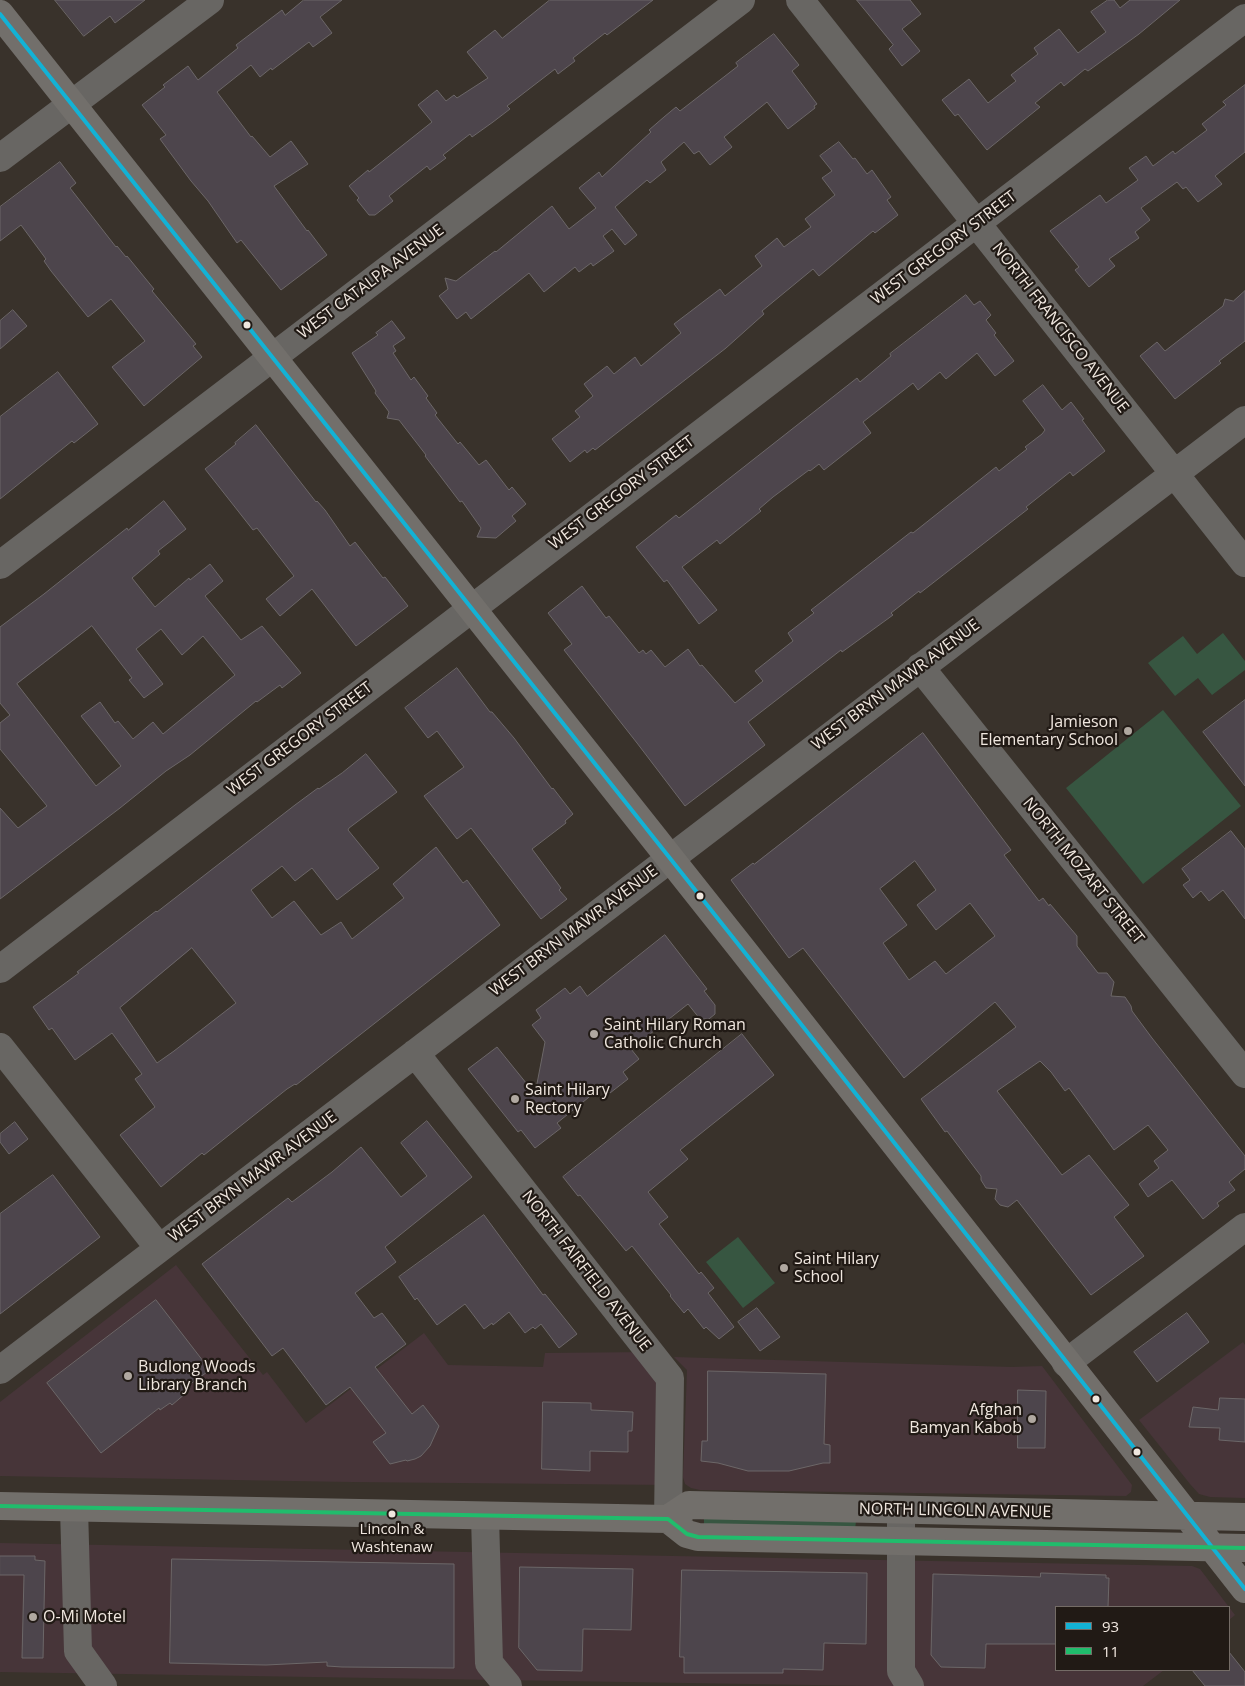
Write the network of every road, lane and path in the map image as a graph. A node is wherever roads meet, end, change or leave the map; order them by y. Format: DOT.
graph roads {
  1 [pos="210,0"];
  2 [pos="741,0"];
  3 [pos="800,0"];
  4 [pos="0,14"];
  5 [pos="1245,18"];
  6 [pos="72,105"];
  7 [pos="0,158"];
  8 [pos="976,223"];
  9 [pos="272,358"];
  10 [pos="1245,420"];
  11 [pos="1174,474"];
  12 [pos="1245,563"];
  13 [pos="0,565"];
  14 [pos="471,608"];
  15 [pos="920,667"];
  16 [pos="670,858"];
  17 [pos="0,969"];
  18 [pos="0,1047"];
  19 [pos="414,1053"];
  20 [pos="1245,1074"];
  21 [pos="1245,1227"];
  22 [pos="159,1248"];
  23 [pos="1066,1363"];
  24 [pos="0,1370"];
  25 [pos="0,1506"];
  26 [pos="74,1508"];
  27 [pos="901,1510"];
  28 [pos="1186,1515"];
  29 [pos="485,1516"];
  30 [pos="1245,1517"];
  31 [pos="668,1519"];
  32 [pos="901,1541"];
  33 [pos="1212,1547"];
  34 [pos="1245,1548"];
  35 [pos="1245,1589"];
  36 [pos="103,1686"];
  37 [pos="508,1686"];
  38 [pos="910,1686"];
  1 -- 6 [label="street"];
  2 -- 9 [label="street, WEST CATALPA AVENUE"];
  3 -- 8 [label="street, NORTH FRANCISCO AVENUE"];
  4 -- 6 [label="main road"];
  5 -- 8 [label="street, WEST GREGORY STREET"];
  6 -- 7 [label="street"];
  6 -- 9 [label="main road"];
  8 -- 11 [label="street, NORTH FRANCISCO AVENUE"];
  8 -- 14 [label="street, WEST GREGORY STREET"];
  9 -- 13 [label="street, WEST CATALPA AVENUE"];
  9 -- 14 [label="main road"];
  10 -- 11 [label="street, WEST BRYN MAWR AVENUE"];
  11 -- 12 [label="street, NORTH FRANCISCO AVENUE"];
  11 -- 15 [label="street, WEST BRYN MAWR AVENUE"];
  14 -- 16 [label="main road"];
  14 -- 17 [label="street, WEST GREGORY STREET"];
  15 -- 16 [label="street, WEST BRYN MAWR AVENUE"];
  15 -- 20 [label="street, NORTH MOZART STREET"];
  16 -- 19 [label="street, WEST BRYN MAWR AVENUE"];
  16 -- 23 [label="main road"];
  18 -- 22 [label="street"];
  19 -- 22 [label="street, WEST BRYN MAWR AVENUE"];
  19 -- 31 [label="street, NORTH FAIRFIELD AVENUE"];
  21 -- 23 [label="street"];
  22 -- 24 [label="street, WEST BRYN MAWR AVENUE"];
  23 -- 28 [label="main road"];
  25 -- 26 [label="main road"];
  26 -- 29 [label="main road"];
  26 -- 36 [label="street"];
  27 -- 28 [label="main road, NORTH LINCOLN AVENUE"];
  27 -- 31 [label="main road, NORTH LINCOLN AVENUE"];
  27 -- 32 [label="street"];
  28 -- 30 [label="main road, NORTH LINCOLN AVENUE"];
  28 -- 33 [label="main road"];
  29 -- 31 [label="main road"];
  29 -- 37 [label="street"];
  31 -- 32 [label="main road, NORTH LINCOLN AVENUE"];
  32 -- 33 [label="main road, NORTH LINCOLN AVENUE"];
  32 -- 38 [label="street"];
  33 -- 34 [label="main road, NORTH LINCOLN AVENUE"];
  33 -- 35 [label="main road"];
}
